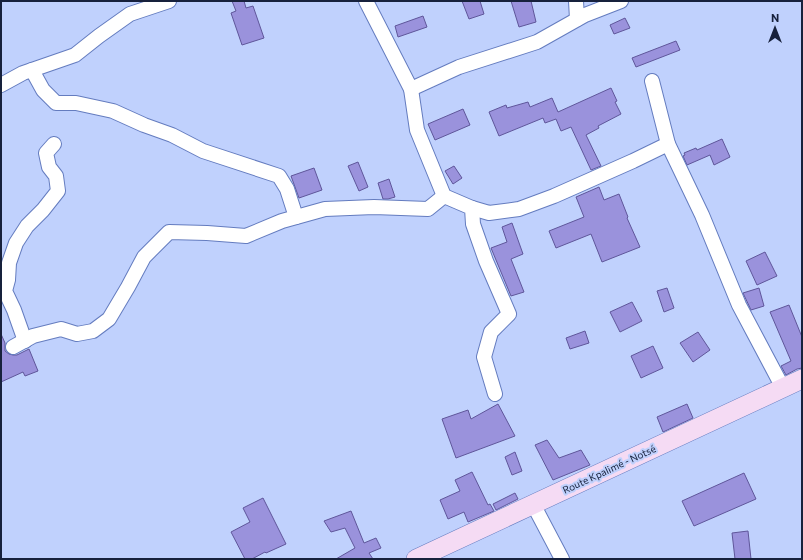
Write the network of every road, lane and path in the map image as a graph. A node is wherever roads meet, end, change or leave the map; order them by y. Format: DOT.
graph roads {
  1 [pos="169,1"];
  2 [pos="366,1"];
  3 [pos="576,1"];
  4 [pos="621,1"];
  5 [pos="577,19"];
  6 [pos="32,70"];
  7 [pos="652,81"];
  8 [pos="1,85"];
  9 [pos="411,89"];
  10 [pos="54,144"];
  11 [pos="668,144"];
  12 [pos="444,196"];
  13 [pos="472,208"];
  14 [pos="296,217"];
  15 [pos="802,379"];
  16 [pos="783,388"];
  17 [pos="495,394"];
  18 [pos="533,504"];
  19 [pos="416,559"];
  20 [pos="562,559"];
  1 -- 6 [label="street"];
  2 -- 9 [label="street"];
  3 -- 5 [label="street"];
  4 -- 5 [label="street"];
  5 -- 9 [label="street"];
  6 -- 8 [label="street"];
  6 -- 14 [label="street"];
  7 -- 11 [label="street"];
  9 -- 12 [label="street"];
  10 -- 14 [label="street"];
  11 -- 13 [label="street"];
  11 -- 16 [label="street"];
  12 -- 13 [label="street"];
  12 -- 14 [label="street"];
  13 -- 17 [label="street"];
  15 -- 16 [label="main road, Route Kpalimé - Notsé"];
  16 -- 18 [label="main road, Route Kpalimé - Notsé"];
  18 -- 19 [label="main road, Route Kpalimé - Notsé"];
  18 -- 20 [label="street"];
}
